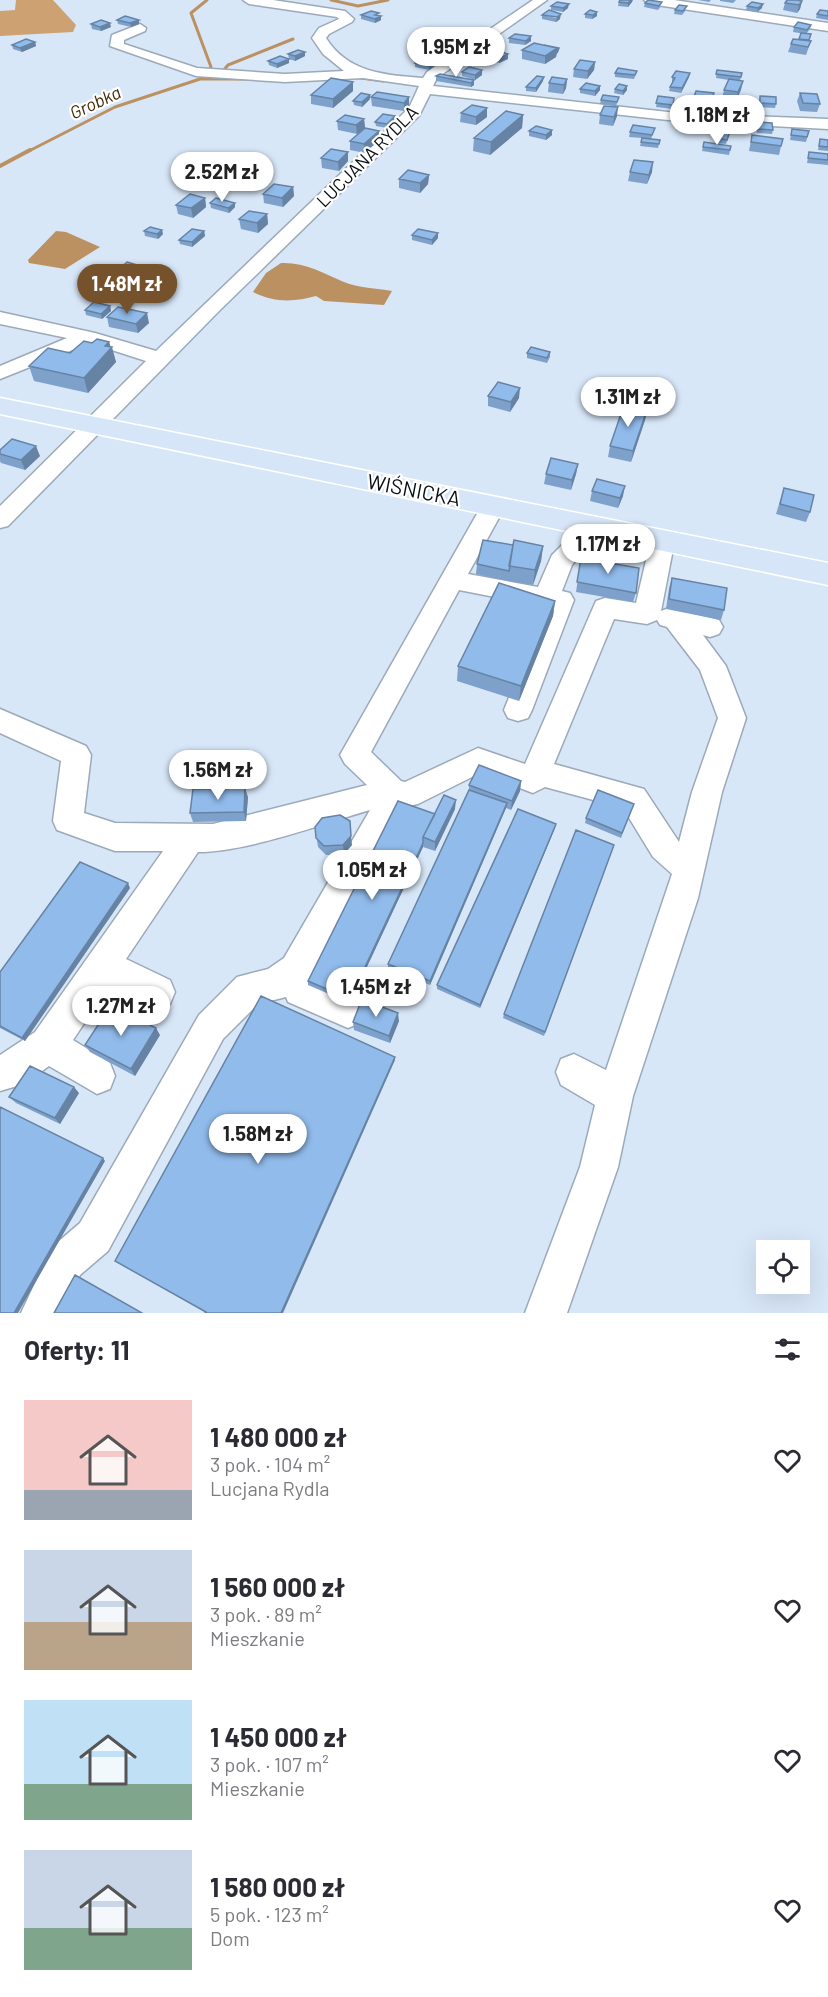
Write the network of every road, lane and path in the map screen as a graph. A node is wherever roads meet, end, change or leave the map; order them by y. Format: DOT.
graph roads {
  1 [pos="249,0"];
  2 [pos="541,0"];
  3 [pos="650,0"];
  4 [pos="828,27"];
  5 [pos="140,28"];
  6 [pos="362,74"];
  7 [pos="425,86"];
  8 [pos="385,117"];
  9 [pos="406,120"];
  10 [pos="828,124"];
  11 [pos="0,318"];
  12 [pos="88,337"];
  13 [pos="160,360"];
  14 [pos="0,373"];
  15 [pos="0,406"];
  16 [pos="95,425"];
  17 [pos="495,505"];
  18 [pos="0,520"];
  19 [pos="583,523"];
  20 [pos="663,539"];
  21 [pos="828,574"];
  22 [pos="453,580"];
  23 [pos="546,598"];
  24 [pos="661,617"];
  25 [pos="710,627"];
  26 [pos="534,672"];
  27 [pos="574,684"];
  28 [pos="518,710"];
  29 [pos="0,720"];
  30 [pos="537,772"];
  31 [pos="392,791"];
  32 [pos="191,836"];
  33 [pos="689,867"];
  34 [pos="102,965"];
  35 [pos="296,970"];
  36 [pos="158,992"];
  37 [pos="348,1011"];
  38 [pos="48,1045"];
  39 [pos="573,1072"];
  40 [pos="97,1076"];
  41 [pos="4,1077"];
  42 [pos="615,1096"];
  43 [pos="42,1313"];
  44 [pos="546,1313"];
  1 -- 6 [label="street"];
  2 -- 7 [label="street, LUCJANA RYDLA"];
  3 -- 4 [label="street"];
  5 -- 6 [label="street"];
  6 -- 7 [label="street"];
  7 -- 9 [label="street, LUCJANA RYDLA"];
  7 -- 10 [label="street"];
  8 -- 9 [label="street"];
  9 -- 13 [label="street, LUCJANA RYDLA"];
  11 -- 12 [label="street"];
  12 -- 13 [label="street"];
  12 -- 14 [label="street"];
  13 -- 16 [label="street, LUCJANA RYDLA"];
  15 -- 16 [label="main road, WIŚNICKA"];
  16 -- 17 [label="main road, WIŚNICKA"];
  16 -- 18 [label="street, LUCJANA RYDLA"];
  17 -- 19 [label="main road, WIŚNICKA"];
  17 -- 22 [label="street"];
  19 -- 20 [label="main road, WIŚNICKA"];
  19 -- 23 [label="street"];
  20 -- 21 [label="main road, WIŚNICKA"];
  20 -- 24 [label="street"];
  22 -- 23 [label="street"];
  22 -- 31 [label="street"];
  23 -- 26 [label="street"];
  24 -- 25 [label="street"];
  24 -- 27 [label="street"];
  24 -- 33 [label="street"];
  26 -- 27 [label="street"];
  26 -- 28 [label="street"];
  27 -- 30 [label="street"];
  29 -- 32 [label="street"];
  30 -- 31 [label="street"];
  30 -- 33 [label="street"];
  31 -- 32 [label="street"];
  31 -- 35 [label="street"];
  32 -- 34 [label="street"];
  33 -- 42 [label="street"];
  34 -- 36 [label="street"];
  34 -- 38 [label="street"];
  35 -- 37 [label="street"];
  35 -- 43 [label="street"];
  38 -- 40 [label="street"];
  38 -- 41 [label="street"];
  39 -- 42 [label="street"];
  42 -- 44 [label="street"];
}
